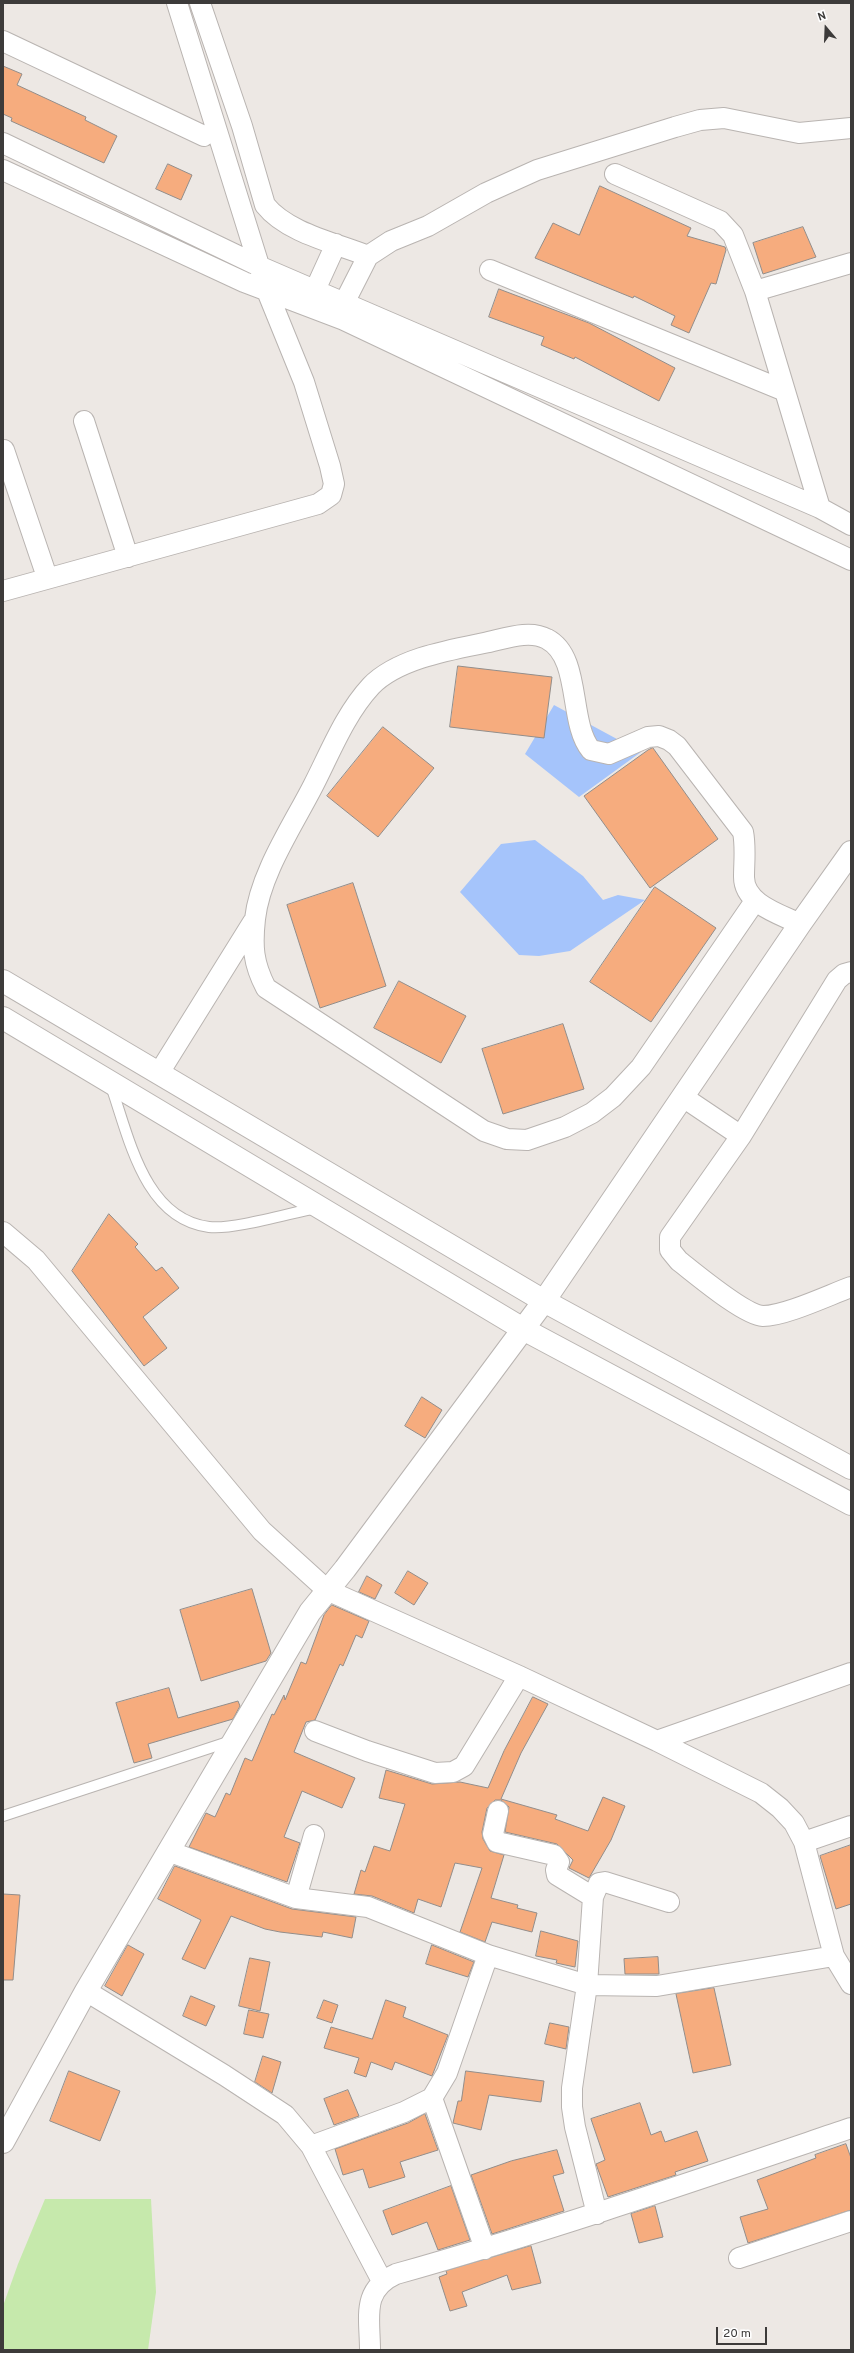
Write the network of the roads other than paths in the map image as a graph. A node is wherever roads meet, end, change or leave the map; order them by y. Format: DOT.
graph roads {
  1 [pos="177,3"];
  2 [pos="200,3"];
  3 [pos="3,41"];
  4 [pos="851,128"];
  5 [pos="204,136"];
  6 [pos="3,143"];
  7 [pos="3,170"];
  8 [pos="615,174"];
  9 [pos="336,244"];
  10 [pos="368,256"];
  11 [pos="851,263"];
  12 [pos="261,267"];
  13 [pos="490,270"];
  14 [pos="267,291"];
  15 [pos="755,291"];
  16 [pos="311,297"];
  17 [pos="341,309"];
  18 [pos="785,391"];
  19 [pos="84,421"];
  20 [pos="4,450"];
  21 [pos="820,508"];
  22 [pos="851,525"];
  23 [pos="128,557"];
  24 [pos="851,560"];
  25 [pos="47,578"];
  26 [pos="3,591"];
  27 [pos="851,852"];
  28 [pos="755,901"];
  29 [pos="255,918"];
  30 [pos="800,924"];
  31 [pos="851,972"];
  32 [pos="3,981"];
  33 [pos="3,1018"];
  34 [pos="159,1073"];
  35 [pos="110,1082"];
  36 [pos="682,1097"];
  37 [pos="741,1136"];
  38 [pos="319,1207"];
  39 [pos="3,1232"];
  40 [pos="851,1287"];
  41 [pos="544,1301"];
  42 [pos="523,1329"];
  43 [pos="851,1468"];
  44 [pos="851,1504"];
  45 [pos="327,1590"];
  46 [pos="851,1673"];
  47 [pos="520,1676"];
  48 [pos="315,1731"];
  49 [pos="235,1739"];
  50 [pos="657,1741"];
  51 [pos="498,1811"];
  52 [pos="3,1816"];
  53 [pos="851,1826"];
  54 [pos="314,1835"];
  55 [pos="804,1842"];
  56 [pos="168,1851"];
  57 [pos="593,1897"];
  58 [pos="296,1898"];
  59 [pos="669,1902"];
  60 [pos="488,1955"];
  61 [pos="834,1956"];
  62 [pos="851,1984"];
  63 [pos="587,1985"];
  64 [pos="86,1991"];
  65 [pos="432,2098"];
  66 [pos="851,2128"];
  67 [pos="3,2142"];
  68 [pos="311,2146"];
  69 [pos="597,2214"];
  70 [pos="851,2221"];
  71 [pos="485,2250"];
  72 [pos="739,2258"];
  73 [pos="382,2281"];
  74 [pos="370,2350"];
  1 -- 12 [label="street"];
  2 -- 9 [label="street"];
  3 -- 5 [label="street"];
  4 -- 10 [label="street"];
  6 -- 12 [label="street"];
  7 -- 14 [label="street"];
  8 -- 15 [label="street"];
  9 -- 10 [label="street"];
  9 -- 16 [label="street"];
  10 -- 17 [label="street"];
  11 -- 15 [label="street"];
  12 -- 14 [label="street"];
  12 -- 16 [label="street"];
  13 -- 18 [label="street"];
  14 -- 16 [label="street"];
  14 -- 23 [label="street"];
  15 -- 18 [label="street"];
  16 -- 17 [label="street"];
  17 -- 21 [label="street"];
  17 -- 24 [label="street"];
  18 -- 21 [label="street"];
  19 -- 23 [label="street"];
  20 -- 25 [label="street"];
  21 -- 22 [label="street"];
  23 -- 25 [label="street"];
  25 -- 26 [label="street"];
  27 -- 30 [label="main road"];
  28 -- 29 [label="street"];
  28 -- 29 [label="street"];
  28 -- 30 [label="street"];
  29 -- 34 [label="street"];
  30 -- 36 [label="main road"];
  31 -- 37 [label="street"];
  32 -- 34 [label="main road"];
  33 -- 35 [label="main road"];
  34 -- 41 [label="main road"];
  35 -- 38 [label="main road"];
  35 -- 38 [label="lane"];
  36 -- 37 [label="street"];
  36 -- 41 [label="main road"];
  37 -- 40 [label="street"];
  38 -- 42 [label="main road"];
  39 -- 45 [label="street"];
  41 -- 42 [label="main road"];
  41 -- 43 [label="main road"];
  42 -- 44 [label="main road"];
  42 -- 45 [label="main road"];
  45 -- 47 [label="street"];
  45 -- 49 [label="main road"];
  46 -- 50 [label="street"];
  47 -- 48 [label="street"];
  47 -- 50 [label="street"];
  49 -- 52 [label="lane"];
  49 -- 56 [label="main road"];
  50 -- 55 [label="street"];
  51 -- 57 [label="street"];
  53 -- 55 [label="street"];
  54 -- 58 [label="street"];
  55 -- 61 [label="street"];
  56 -- 58 [label="street"];
  56 -- 64 [label="main road"];
  57 -- 59 [label="street"];
  57 -- 63 [label="street"];
  58 -- 60 [label="street"];
  60 -- 63 [label="street"];
  60 -- 65 [label="street"];
  61 -- 62 [label="street"];
  61 -- 63 [label="street"];
  63 -- 69 [label="street"];
  64 -- 67 [label="main road"];
  64 -- 68 [label="street"];
  65 -- 68 [label="street"];
  65 -- 71 [label="street"];
  66 -- 69 [label="street"];
  68 -- 73 [label="street"];
  69 -- 71 [label="street"];
  70 -- 72 [label="street"];
  71 -- 73 [label="street"];
  73 -- 74 [label="street"];
}
